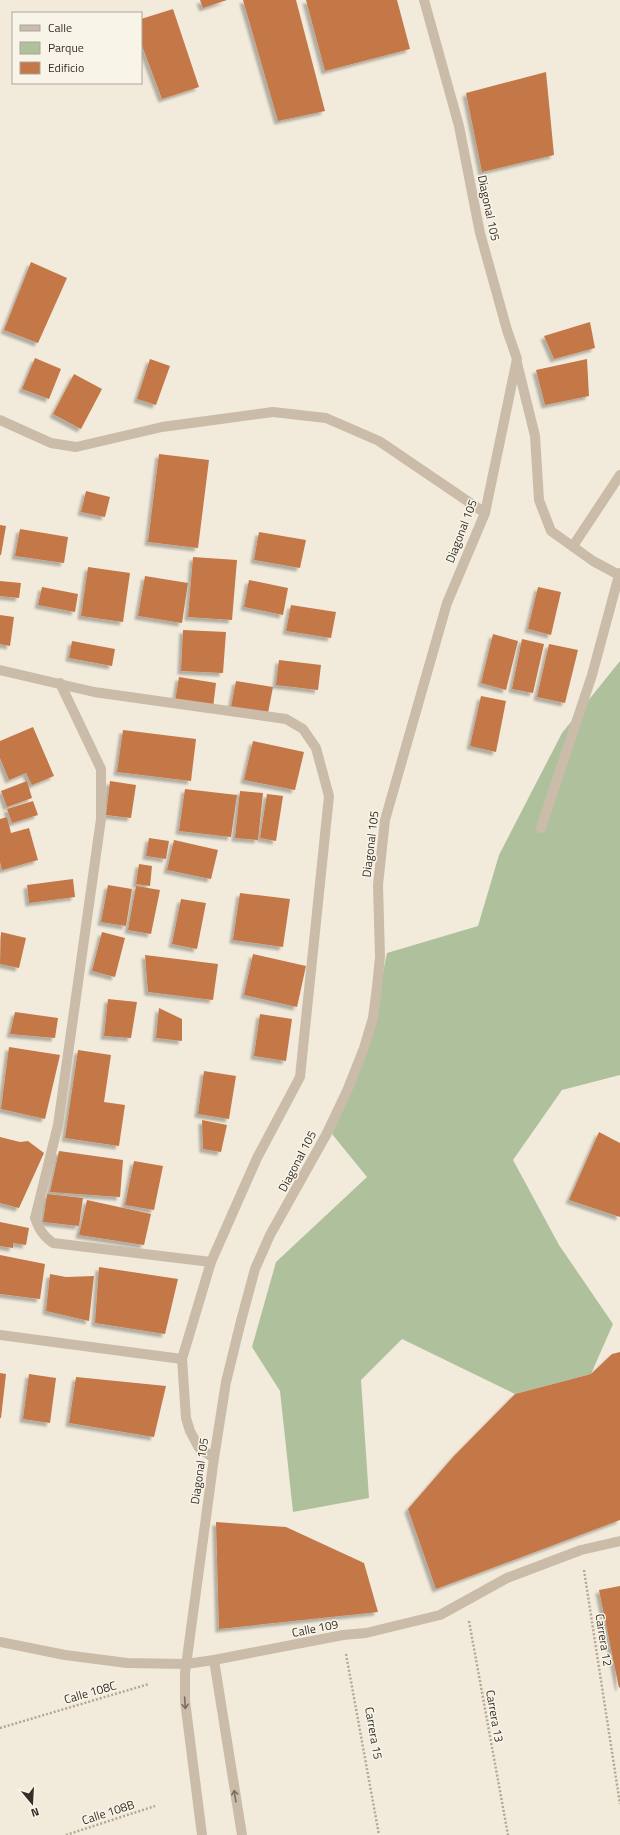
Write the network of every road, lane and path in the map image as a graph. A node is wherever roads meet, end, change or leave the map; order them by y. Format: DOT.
graph roads {
  1 [pos="424,0"];
  2 [pos="517,359"];
  3 [pos="0,420"];
  4 [pos="620,475"];
  5 [pos="485,513"];
  6 [pos="573,546"];
  7 [pos="620,575"];
  8 [pos="0,670"];
  9 [pos="60,683"];
  10 [pos="541,828"];
  11 [pos="212,1262"];
  12 [pos="0,1335"];
  13 [pos="182,1359"];
  14 [pos="214,1458"];
  15 [pos="620,1542"];
  16 [pos="581,1550"];
  17 [pos="465,1601"];
  18 [pos="343,1636"];
  19 [pos="0,1642"];
  20 [pos="214,1660"];
  21 [pos="185,1669"];
  22 [pos="0,1728"];
  23 [pos="620,1804"];
  24 [pos="155,1806"];
  25 [pos="66,1835"];
  26 [pos="202,1835"];
  27 [pos="242,1835"];
  28 [pos="379,1835"];
  29 [pos="508,1835"];
  1 -- 2 [label="street, Diagonal 105"];
  2 -- 5 [label="street, Diagonal 105"];
  2 -- 6 [label="street"];
  3 -- 5 [label="street"];
  4 -- 6 [label="street"];
  5 -- 14 [label="street, Diagonal 105"];
  6 -- 7 [label="street"];
  7 -- 10 [label="street"];
  8 -- 9 [label="street"];
  9 -- 11 [label="street"];
  9 -- 11 [label="street"];
  11 -- 13 [label="street"];
  12 -- 13 [label="street"];
  13 -- 14 [label="street"];
  14 -- 21 [label="street, Diagonal 105"];
  15 -- 16 [label="street, Calle 109"];
  16 -- 17 [label="street, Calle 109"];
  16 -- 23 [label="path, Carrera 12"];
  17 -- 18 [label="street, Calle 109"];
  17 -- 29 [label="path, Carrera 13"];
  18 -- 20 [label="street, Calle 109"];
  18 -- 28 [label="path, Carrera 15"];
  19 -- 21 [label="street, Calle 109"];
  20 -- 21 [label="street, Calle 109"];
  27 -- 20 [label="street, one-way"];
  21 -- 22 [label="path, Calle 108C"];
  21 -- 26 [label="street, one-way"];
  24 -- 25 [label="path, Calle 108B"];
}
